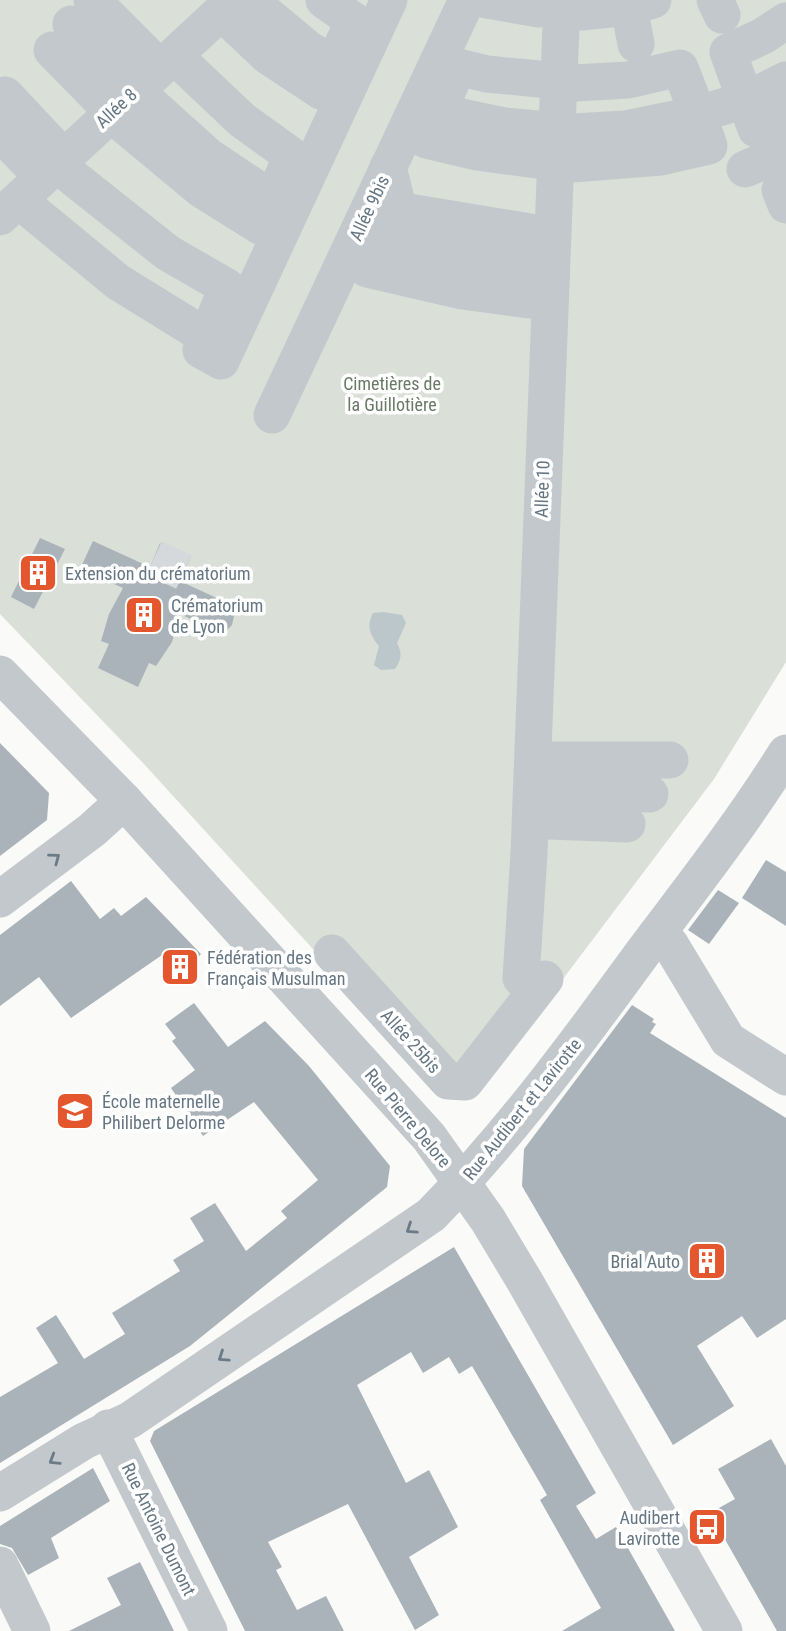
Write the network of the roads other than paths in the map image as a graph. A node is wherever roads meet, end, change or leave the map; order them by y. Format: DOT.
graph roads {
  1 [pos="125,0"];
  2 [pos="295,0"];
  3 [pos="324,0"];
  4 [pos="388,0"];
  5 [pos="467,0"];
  6 [pos="487,0"];
  7 [pos="641,4"];
  8 [pos="556,5"];
  9 [pos="786,21"];
  10 [pos="72,24"];
  11 [pos="636,44"];
  12 [pos="786,44"];
  13 [pos="195,56"];
  14 [pos="143,57"];
  15 [pos="334,78"];
  16 [pos="786,80"];
  17 [pos="740,85"];
  18 [pos="5,95"];
  19 [pos="693,100"];
  20 [pos="537,103"];
  21 [pos="786,116"];
  22 [pos="421,129"];
  23 [pos="0,133"];
  24 [pos="786,152"];
  25 [pos="745,169"];
  26 [pos="786,187"];
  27 [pos="26,189"];
  28 [pos="397,203"];
  29 [pos="786,205"];
  30 [pos="273,211"];
  31 [pos="362,261"];
  32 [pos="226,316"];
  33 [pos="272,415"];
  34 [pos="0,674"];
  35 [pos="786,753"];
  36 [pos="670,760"];
  37 [pos="544,782"];
  38 [pos="650,794"];
  39 [pos="124,801"];
  40 [pos="627,824"];
  41 [pos="0,899"];
  42 [pos="656,935"];
  43 [pos="332,953"];
  44 [pos="533,978"];
  45 [pos="786,1077"];
  46 [pos="462,1184"];
  47 [pos="108,1428"];
  48 [pos="0,1493"];
  49 [pos="0,1565"];
  50 [pos="32,1631"];
  51 [pos="209,1631"];
  52 [pos="724,1631"];
  1 -- 14 [label="street"];
  2 -- 15 [label="street"];
  3 -- 15 [label="street"];
  4 -- 15 [label="street"];
  5 -- 22 [label="street, Allée 9bis"];
  6 -- 8 [label="street"];
  7 -- 8 [label="street"];
  7 -- 11 [label="street"];
  8 -- 20 [label="street"];
  8 -- 37 [label="street, Allée 10"];
  9 -- 17 [label="street"];
  10 -- 14 [label="street"];
  10 -- 14 [label="street"];
  12 -- 17 [label="street"];
  13 -- 15 [label="street"];
  13 -- 27 [label="street, Allée 8"];
  13 -- 27 [label="street"];
  13 -- 30 [label="street"];
  13 -- 30 [label="street"];
  14 -- 27 [label="street"];
  15 -- 30 [label="street"];
  16 -- 17 [label="street"];
  17 -- 19 [label="street"];
  17 -- 21 [label="street"];
  18 -- 27 [label="street"];
  19 -- 19 [label="street"];
  20 -- 22 [label="street"];
  20 -- 22 [label="street"];
  22 -- 28 [label="street"];
  22 -- 31 [label="street, Allée 9bis"];
  23 -- 27 [label="street"];
  24 -- 25 [label="street"];
  26 -- 29 [label="street"];
  27 -- 32 [label="street"];
  27 -- 32 [label="street"];
  28 -- 31 [label="street"];
  28 -- 31 [label="street"];
  30 -- 32 [label="street"];
  31 -- 33 [label="street, Allée 9bis"];
  34 -- 39 [label="street, Rue Pierre Delore"];
  35 -- 42 [label="street, Rue Audibert et Lavirotte"];
  36 -- 37 [label="street"];
  37 -- 38 [label="street"];
  37 -- 40 [label="street"];
  37 -- 44 [label="street, Allée 10"];
  41 -- 39 [label="street, one-way"];
  39 -- 46 [label="street, Rue Pierre Delore"];
  42 -- 45 [label="street"];
  42 -- 46 [label="street, Rue Audibert et Lavirotte"];
  43 -- 44 [label="street, Allée 25bis"];
  46 -- 47 [label="street, Rue Audibert et Lavirotte, one-way"];
  46 -- 52 [label="street, Rue Pierre Delore"];
  47 -- 48 [label="street, Rue Audibert et Lavirotte, one-way"];
  47 -- 51 [label="street, Rue Antoine Dumont"];
  49 -- 50 [label="street"];
}
